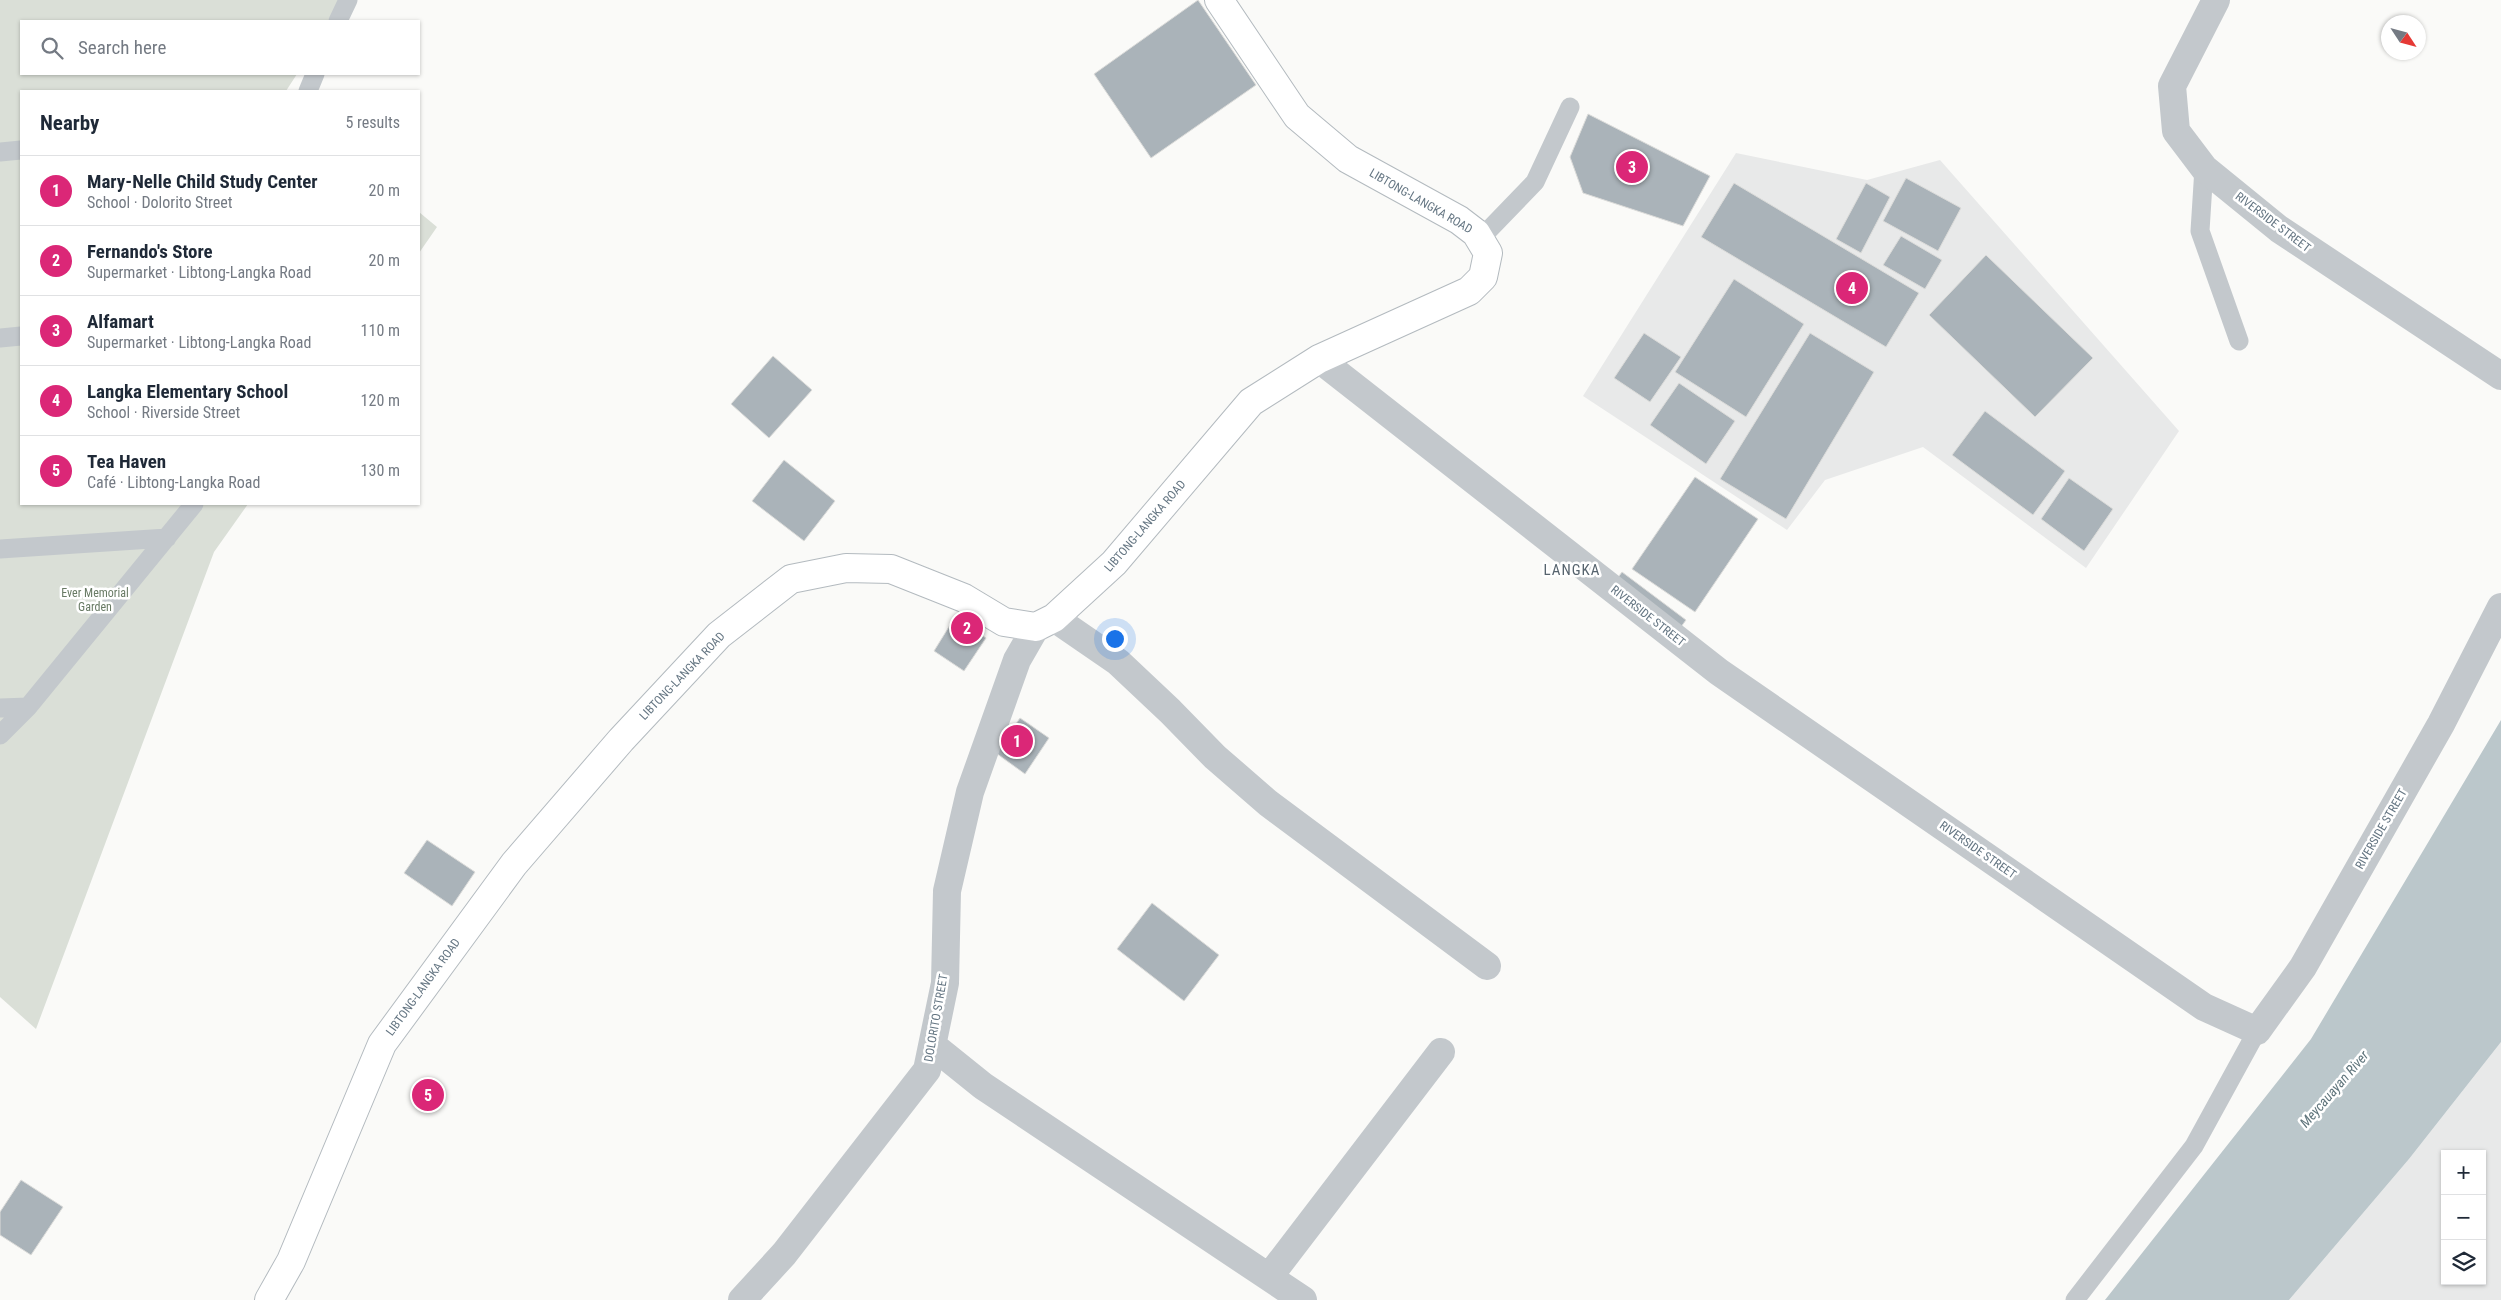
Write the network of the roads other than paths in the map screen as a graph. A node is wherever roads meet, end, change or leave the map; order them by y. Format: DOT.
graph roads {
  1 [pos="348,0"];
  2 [pos="1219,0"];
  3 [pos="2216,0"];
  4 [pos="338,20"];
  5 [pos="315,75"];
  6 [pos="308,90"];
  7 [pos="1570,107"];
  8 [pos="20,150"];
  9 [pos="0,152"];
  10 [pos="2204,168"];
  11 [pos="1480,239"];
  12 [pos="20,336"];
  13 [pos="0,338"];
  14 [pos="2239,341"];
  15 [pos="1319,359"];
  16 [pos="2501,376"];
  17 [pos="193,505"];
  18 [pos="167,538"];
  19 [pos="0,549"];
  20 [pos="2501,607"];
  21 [pos="1045,623"];
  22 [pos="28,707"];
  23 [pos="0,708"];
  24 [pos="0,735"];
  25 [pos="1487,966"];
  26 [pos="2257,1031"];
  27 [pos="932,1045"];
  28 [pos="1441,1052"];
  29 [pos="1269,1277"];
  30 [pos="269,1300"];
  31 [pos="742,1300"];
  32 [pos="1303,1300"];
  33 [pos="2075,1300"];
  1 -- 4 [label="lane"];
  2 -- 11 [label="main road, LIBTONG-LANGKA ROAD"];
  3 -- 10 [label="street, RIVERSIDE STREET"];
  5 -- 6 [label="lane"];
  7 -- 11 [label="lane"];
  8 -- 9 [label="lane"];
  10 -- 14 [label="lane"];
  10 -- 16 [label="street, RIVERSIDE STREET"];
  11 -- 15 [label="main road, LIBTONG-LANGKA ROAD"];
  12 -- 13 [label="lane"];
  15 -- 21 [label="main road, LIBTONG-LANGKA ROAD"];
  15 -- 26 [label="street, RIVERSIDE STREET"];
  17 -- 18 [label="lane"];
  18 -- 19 [label="lane"];
  18 -- 22 [label="lane"];
  20 -- 26 [label="street, RIVERSIDE STREET"];
  21 -- 25 [label="street"];
  21 -- 27 [label="street, DOLORITO STREET"];
  21 -- 30 [label="main road, LIBTONG-LANGKA ROAD"];
  22 -- 23 [label="lane"];
  22 -- 24 [label="lane"];
  26 -- 33 [label="lane"];
  27 -- 29 [label="street"];
  27 -- 31 [label="street, DOLORITO STREET"];
  28 -- 29 [label="street"];
  29 -- 32 [label="street"];
}
